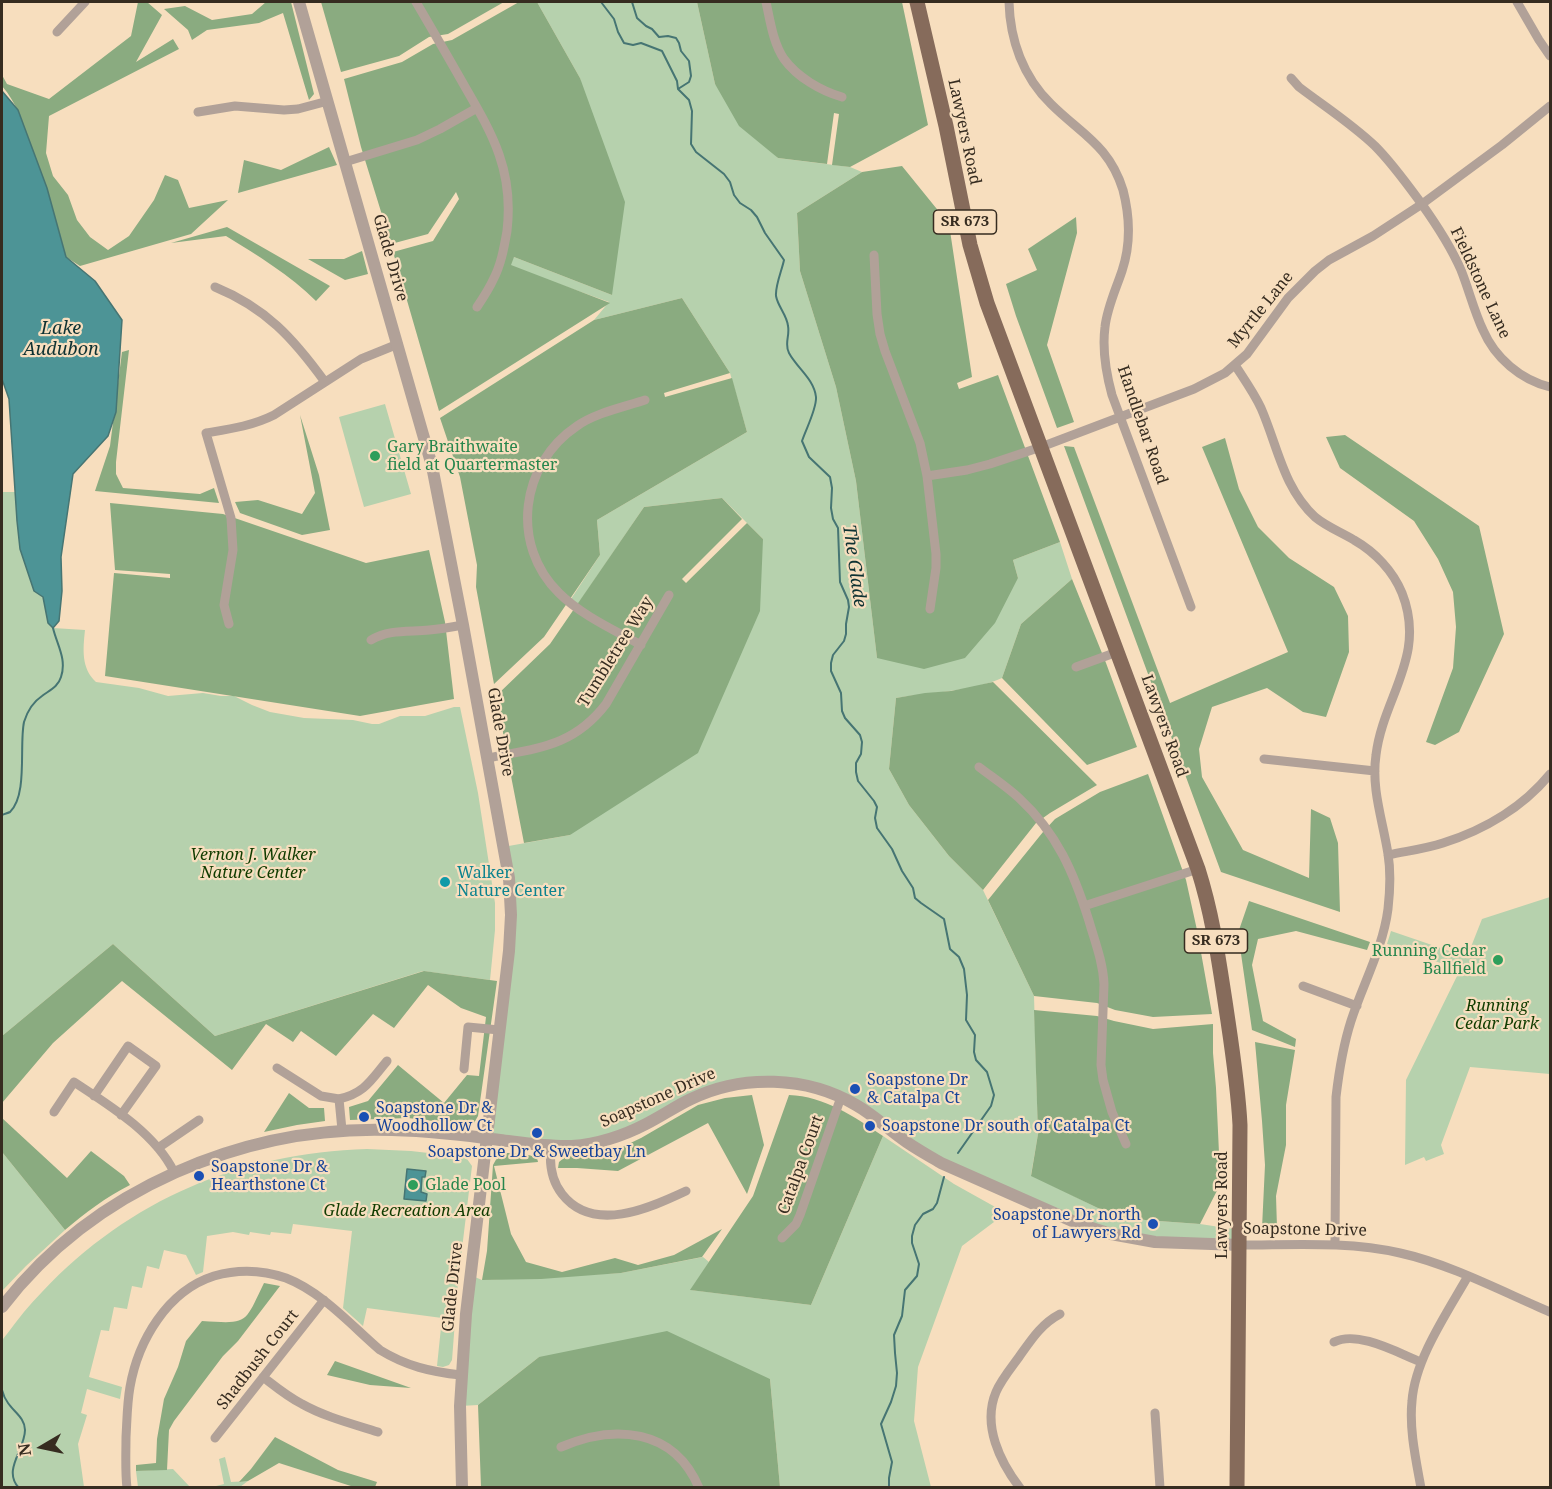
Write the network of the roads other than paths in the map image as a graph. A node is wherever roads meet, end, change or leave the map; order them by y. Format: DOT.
graph roads {
  1 [pos="85,2"];
  2 [pos="298,2"];
  3 [pos="416,2"];
  4 [pos="766,2"];
  5 [pos="917,2"];
  6 [pos="1009,2"];
  7 [pos="1517,2"];
  8 [pos="57,32"];
  9 [pos="1551,56"];
  10 [pos="1291,78"];
  11 [pos="842,97"];
  12 [pos="328,101"];
  13 [pos="1551,106"];
  14 [pos="477,108"];
  15 [pos="198,112"];
  16 [pos="345,162"];
  17 [pos="1422,204"];
  18 [pos="874,255"];
  19 [pos="214,287"];
  20 [pos="477,308"];
  21 [pos="398,344"];
  22 [pos="1235,365"];
  23 [pos="325,382"];
  24 [pos="1551,387"];
  25 [pos="645,400"];
  26 [pos="1120,417"];
  27 [pos="1041,447"];
  28 [pos="927,476"];
  29 [pos="669,595"];
  30 [pos="1191,607"];
  31 [pos="930,609"];
  32 [pos="229,624"];
  33 [pos="463,625"];
  34 [pos="371,640"];
  35 [pos="641,645"];
  36 [pos="1117,651"];
  37 [pos="1076,667"];
  38 [pos="488,759"];
  39 [pos="1264,759"];
  40 [pos="979,767"];
  41 [pos="1375,771"];
  42 [pos="1551,774"];
  43 [pos="1388,855"];
  44 [pos="1198,869"];
  45 [pos="1084,906"];
  46 [pos="1303,986"];
  47 [pos="1357,1006"];
  48 [pos="499,1030"];
  49 [pos="387,1061"];
  50 [pos="277,1068"];
  51 [pos="464,1069"];
  52 [pos="94,1096"];
  53 [pos="841,1097"];
  54 [pos="339,1099"];
  55 [pos="54,1112"];
  56 [pos="121,1115"];
  57 [pos="199,1120"];
  58 [pos="342,1130"];
  59 [pos="486,1138"];
  60 [pos="1126,1144"];
  61 [pos="551,1146"];
  62 [pos="158,1148"];
  63 [pos="174,1172"];
  64 [pos="686,1191"];
  65 [pos="782,1238"];
  66 [pos="1240,1245"];
  67 [pos="1335,1245"];
  68 [pos="1468,1276"];
  69 [pos="324,1300"];
  70 [pos="2,1307"];
  71 [pos="1551,1312"];
  72 [pos="1060,1314"];
  73 [pos="1334,1342"];
  74 [pos="1421,1362"];
  75 [pos="461,1375"];
  76 [pos="263,1377"];
  77 [pos="1155,1413"];
  78 [pos="378,1432"];
  79 [pos="215,1438"];
  80 [pos="561,1447"];
  81 [pos="127,1488"];
  82 [pos="462,1488"];
  83 [pos="699,1488"];
  84 [pos="1020,1488"];
  85 [pos="1160,1488"];
  86 [pos="1238,1488"];
  87 [pos="1420,1488"];
  1 -- 8 [label="street"];
  2 -- 12 [label="street, Glade Drive"];
  3 -- 14 [label="street"];
  4 -- 11 [label="street"];
  5 -- 27 [label="main road, Lawyers Road / SR 673"];
  6 -- 26 [label="street, Handlebar Road"];
  7 -- 9 [label="street"];
  10 -- 17 [label="street, Fieldstone Lane"];
  12 -- 15 [label="street"];
  12 -- 16 [label="street, Glade Drive"];
  13 -- 17 [label="street, Myrtle Lane"];
  14 -- 16 [label="street"];
  14 -- 20 [label="street"];
  16 -- 21 [label="street, Glade Drive"];
  17 -- 22 [label="street, Myrtle Lane"];
  17 -- 24 [label="street, Fieldstone Lane"];
  18 -- 28 [label="street"];
  19 -- 23 [label="street"];
  21 -- 23 [label="street"];
  21 -- 33 [label="street, Glade Drive"];
  22 -- 26 [label="street, Myrtle Lane"];
  22 -- 41 [label="street"];
  23 -- 32 [label="street"];
  25 -- 35 [label="street"];
  26 -- 27 [label="street, Myrtle Lane"];
  26 -- 30 [label="street, Handlebar Road"];
  27 -- 28 [label="street, Myrtle Lane"];
  27 -- 36 [label="main road, Lawyers Road / SR 673"];
  28 -- 31 [label="street"];
  29 -- 35 [label="street, Tumbletree Way"];
  33 -- 34 [label="street"];
  33 -- 38 [label="street, Glade Drive"];
  35 -- 38 [label="street, Tumbletree Way"];
  36 -- 37 [label="street"];
  36 -- 44 [label="main road, Lawyers Road / SR 673"];
  38 -- 48 [label="street, Glade Drive"];
  39 -- 41 [label="street"];
  40 -- 45 [label="street"];
  41 -- 43 [label="street"];
  42 -- 43 [label="street"];
  43 -- 47 [label="street"];
  44 -- 45 [label="street"];
  44 -- 66 [label="main road, Lawyers Road / SR 673"];
  45 -- 60 [label="street"];
  46 -- 47 [label="street"];
  47 -- 67 [label="street"];
  48 -- 51 [label="street"];
  48 -- 59 [label="street, Glade Drive"];
  49 -- 54 [label="street"];
  50 -- 54 [label="street"];
  52 -- 55 [label="street"];
  52 -- 56 [label="street"];
  52 -- 56 [label="street"];
  53 -- 61 [label="street, Soapstone Drive"];
  53 -- 65 [label="street, Catalpa Court"];
  53 -- 66 [label="street, Soapstone Drive"];
  54 -- 58 [label="street"];
  56 -- 62 [label="street"];
  57 -- 62 [label="street"];
  58 -- 59 [label="street, Soapstone Drive"];
  58 -- 63 [label="street, Soapstone Drive"];
  59 -- 61 [label="street, Soapstone Drive"];
  59 -- 75 [label="street, Glade Drive"];
  61 -- 64 [label="street"];
  62 -- 63 [label="street"];
  63 -- 70 [label="street, Soapstone Drive"];
  66 -- 67 [label="street, Soapstone Drive"];
  66 -- 86 [label="main road, Lawyers Road / SR 673"];
  67 -- 68 [label="street, Soapstone Drive"];
  68 -- 71 [label="street, Soapstone Drive"];
  68 -- 74 [label="street"];
  69 -- 75 [label="street"];
  69 -- 76 [label="street, Shadbush Court"];
  69 -- 81 [label="street"];
  72 -- 84 [label="street"];
  73 -- 74 [label="street"];
  74 -- 87 [label="street"];
  75 -- 82 [label="street, Glade Drive"];
  76 -- 78 [label="street"];
  76 -- 79 [label="street, Shadbush Court"];
  77 -- 85 [label="street"];
  80 -- 83 [label="street"];
}
